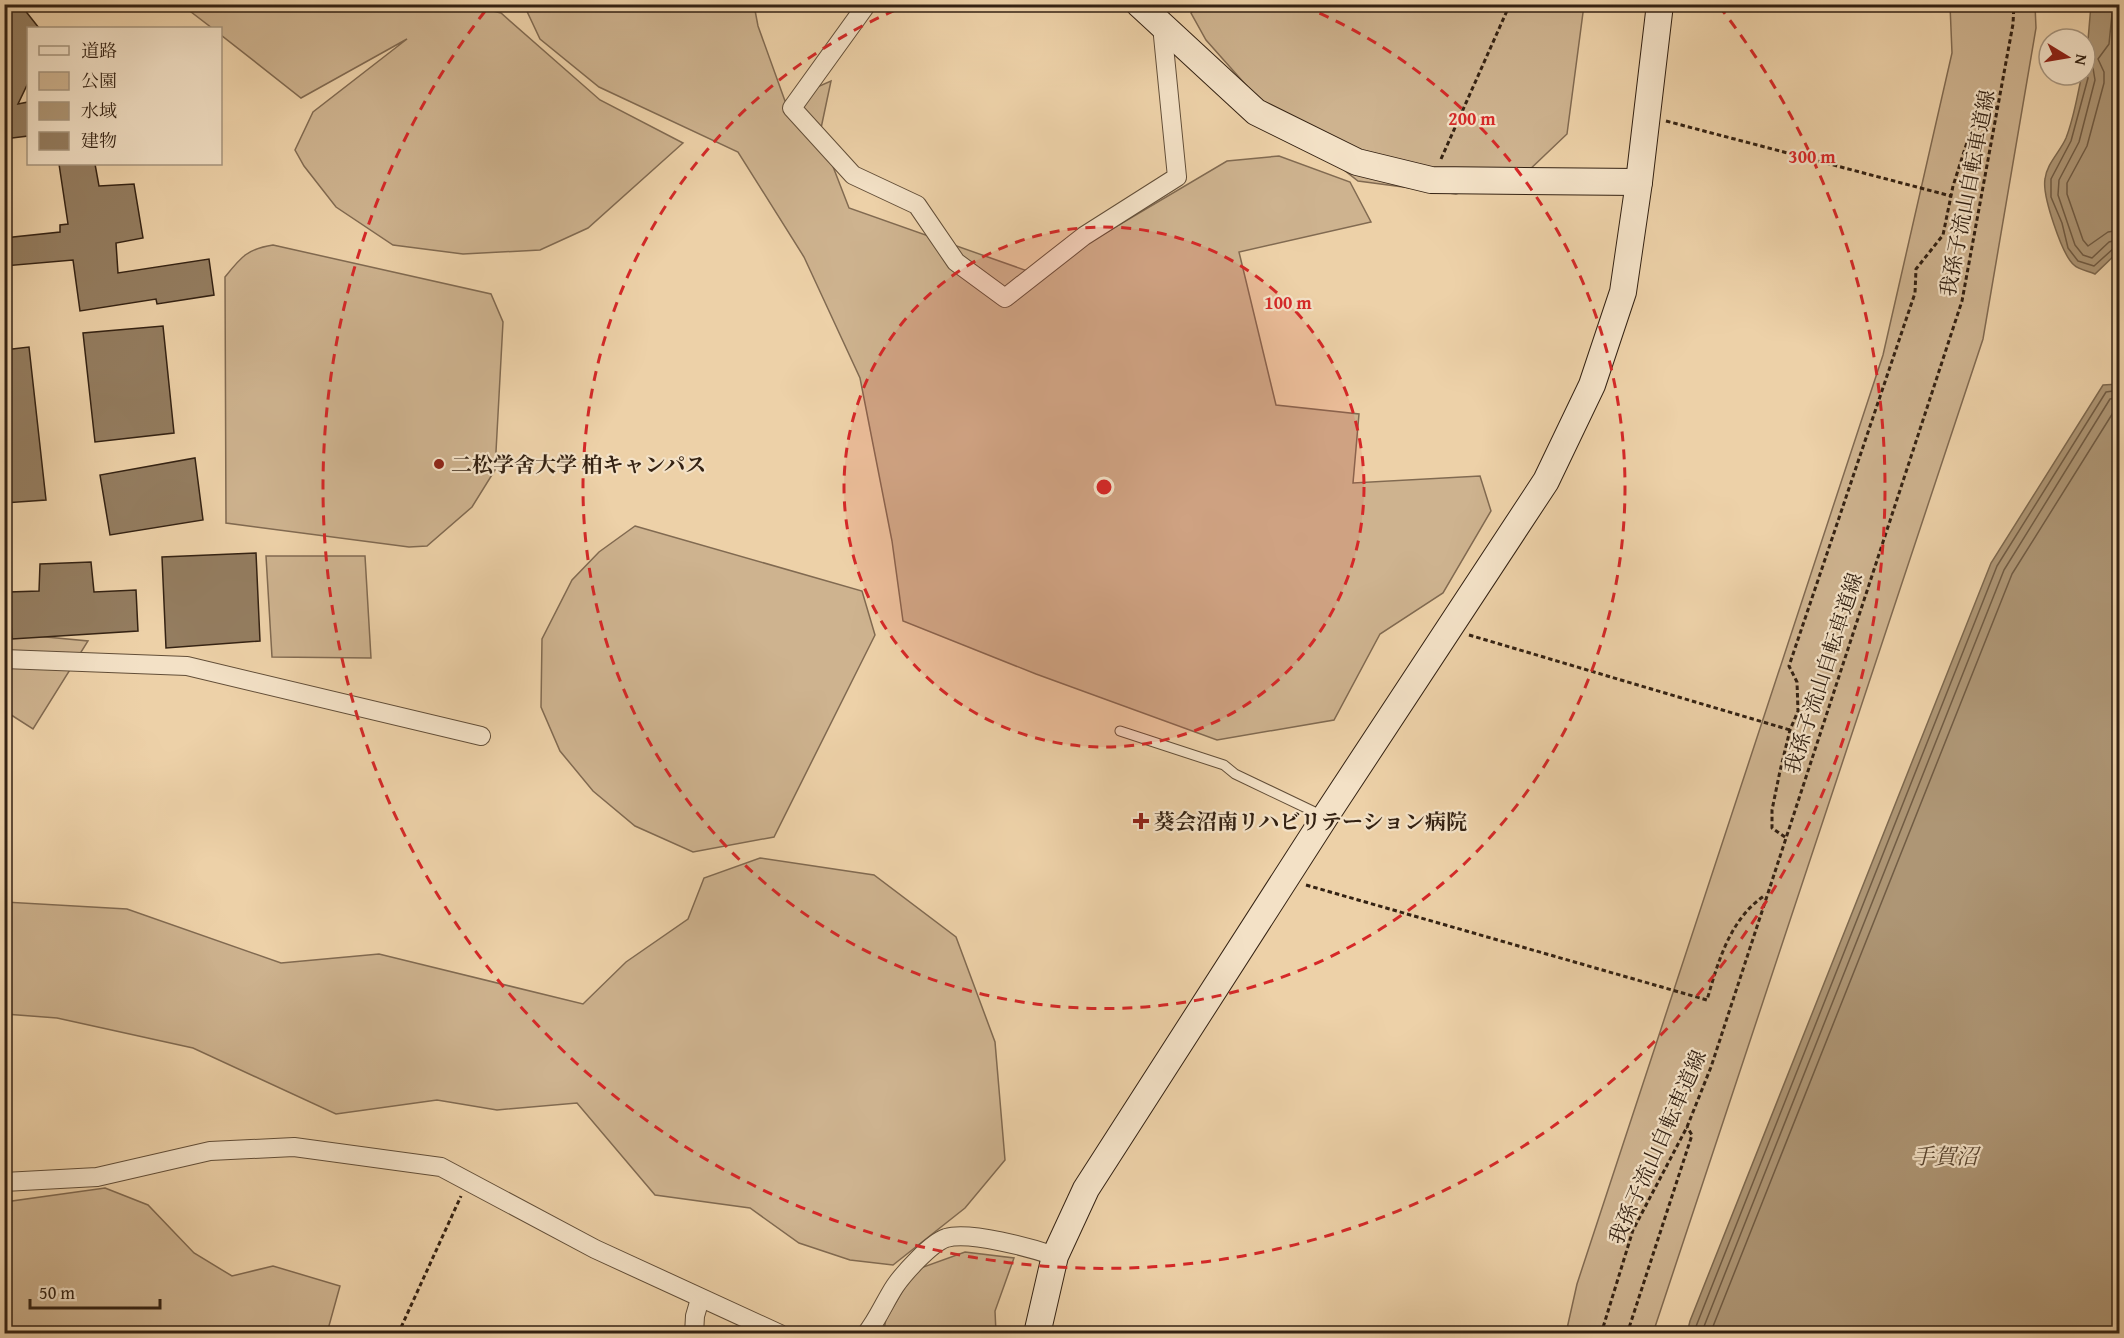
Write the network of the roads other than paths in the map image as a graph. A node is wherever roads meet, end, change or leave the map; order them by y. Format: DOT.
graph roads {
  1 [pos="867,4"];
  2 [pos="1138,4"];
  3 [pos="1660,4"];
  4 [pos="1162,26"];
  5 [pos="1640,182"];
  6 [pos="4,659"];
  7 [pos="1120,731"];
  8 [pos="480,736"];
  9 [pos="1325,817"];
  10 [pos="4,1182"];
  11 [pos="1055,1256"];
  12 [pos="700,1299"];
  13 [pos="694,1334"];
  14 [pos="780,1334"];
  15 [pos="866,1334"];
  16 [pos="1037,1334"];
  1 -- 4 [label="street"];
  2 -- 4 [label="street"];
  3 -- 5 [label="street"];
  4 -- 5 [label="street"];
  5 -- 9 [label="street"];
  6 -- 8 [label="street"];
  7 -- 9 [label="lane"];
  9 -- 11 [label="street"];
  10 -- 12 [label="street"];
  11 -- 15 [label="street"];
  11 -- 16 [label="street"];
  12 -- 13 [label="street"];
  12 -- 14 [label="street"];
}
